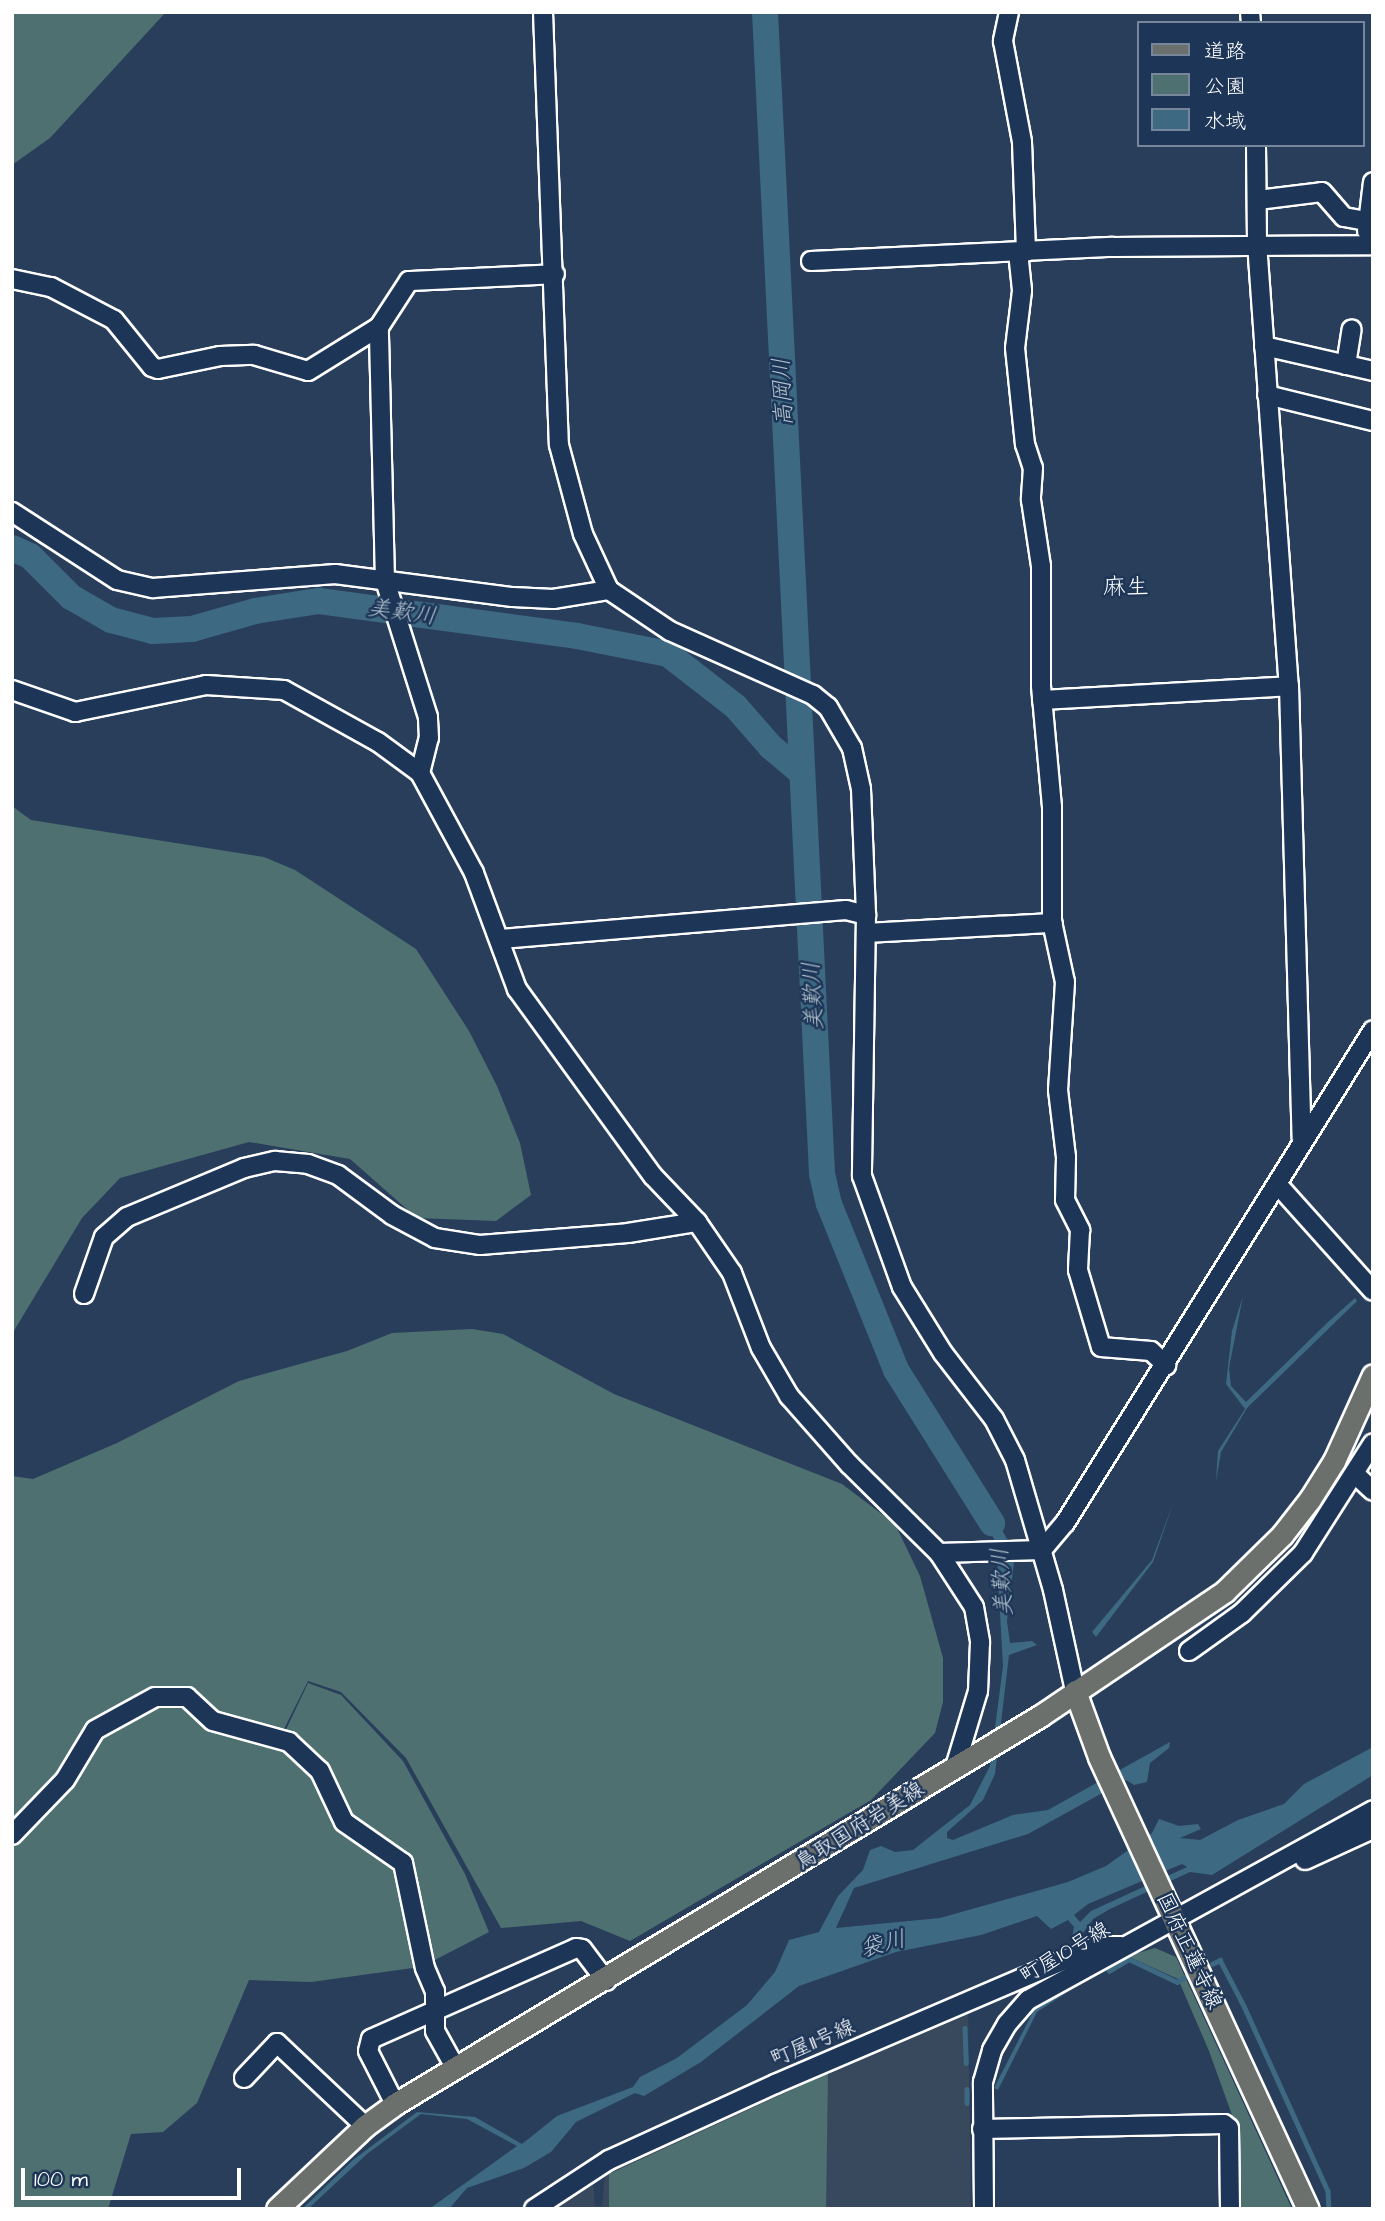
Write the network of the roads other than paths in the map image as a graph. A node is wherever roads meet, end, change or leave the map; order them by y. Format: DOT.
graph roads {
  1 [pos="543,12"];
  2 [pos="1009,12"];
  3 [pos="1256,147"];
  4 [pos="1373,182"];
  5 [pos="1258,200"];
  6 [pos="1370,220"];
  7 [pos="1257,243"];
  8 [pos="1369,245"];
  9 [pos="1022,252"];
  10 [pos="811,261"];
  11 [pos="555,274"];
  12 [pos="12,279"];
  13 [pos="379,327"];
  14 [pos="1352,329"];
  15 [pos="1264,346"];
  16 [pos="1346,365"];
  17 [pos="1373,371"];
  18 [pos="1267,395"];
  19 [pos="1373,421"];
  20 [pos="12,512"];
  21 [pos="385,581"];
  22 [pos="609,590"];
  23 [pos="1289,686"];
  24 [pos="12,690"];
  25 [pos="1042,701"];
  26 [pos="420,773"];
  27 [pos="1053,923"];
  28 [pos="866,924"];
  29 [pos="501,939"];
  30 [pos="1373,1030"];
  31 [pos="1302,1138"];
  32 [pos="1278,1185"];
  33 [pos="697,1222"];
  34 [pos="1373,1291"];
  35 [pos="84,1294"];
  36 [pos="1166,1365"];
  37 [pos="1373,1375"];
  38 [pos="1373,1443"];
  39 [pos="1356,1475"];
  40 [pos="1373,1491"];
  41 [pos="1042,1550"];
  42 [pos="939,1553"];
  43 [pos="1189,1651"];
  44 [pos="1075,1691"];
  45 [pos="955,1767"];
  46 [pos="1373,1810"];
  47 [pos="1373,1829"];
  48 [pos="12,1835"];
  49 [pos="1268,1869"];
  50 [pos="1172,1918"];
  51 [pos="1121,1946"];
  52 [pos="606,1981"];
  53 [pos="434,2010"];
  54 [pos="455,2067"];
  55 [pos="244,2078"];
  56 [pos="395,2104"];
  57 [pos="365,2126"];
  58 [pos="982,2129"];
  59 [pos="277,2209"];
  60 [pos="534,2209"];
  61 [pos="984,2209"];
  62 [pos="1230,2209"];
  63 [pos="1308,2209"];
  1 -- 11 [label="street"];
  2 -- 9 [label="street"];
  3 -- 5 [label="street"];
  4 -- 6 [label="street"];
  5 -- 6 [label="street"];
  5 -- 7 [label="street"];
  6 -- 8 [label="street"];
  7 -- 8 [label="street"];
  7 -- 9 [label="street"];
  7 -- 15 [label="street"];
  9 -- 10 [label="street"];
  9 -- 25 [label="street"];
  11 -- 13 [label="street"];
  11 -- 22 [label="street"];
  12 -- 13 [label="street"];
  13 -- 21 [label="street"];
  14 -- 16 [label="street"];
  15 -- 16 [label="street"];
  15 -- 18 [label="street"];
  16 -- 17 [label="street"];
  18 -- 19 [label="street"];
  18 -- 23 [label="street"];
  20 -- 21 [label="street"];
  21 -- 22 [label="street"];
  21 -- 26 [label="street"];
  22 -- 28 [label="street"];
  23 -- 25 [label="street"];
  23 -- 31 [label="street"];
  24 -- 26 [label="street"];
  25 -- 27 [label="street"];
  26 -- 29 [label="street"];
  27 -- 28 [label="street"];
  27 -- 36 [label="street"];
  28 -- 29 [label="street"];
  28 -- 41 [label="street"];
  29 -- 33 [label="street"];
  30 -- 31 [label="street"];
  31 -- 32 [label="street"];
  32 -- 34 [label="street"];
  32 -- 36 [label="street"];
  33 -- 35 [label="street"];
  33 -- 42 [label="street"];
  36 -- 41 [label="street"];
  37 -- 44 [label="main road, 鳥取国府岩美線"];
  38 -- 39 [label="street"];
  39 -- 40 [label="street"];
  39 -- 43 [label="street"];
  41 -- 42 [label="street"];
  41 -- 44 [label="street"];
  42 -- 45 [label="street"];
  44 -- 45 [label="main road, 鳥取国府岩美線"];
  44 -- 50 [label="main road, 国府正蓮寺線"];
  45 -- 52 [label="main road, 鳥取国府岩美線"];
  46 -- 49 [label="street"];
  47 -- 49 [label="street"];
  48 -- 53 [label="street"];
  49 -- 50 [label="street, 町屋10号線"];
  50 -- 51 [label="street, 町屋10号線"];
  50 -- 63 [label="main road, 国府正蓮寺線"];
  51 -- 58 [label="street, 町屋10号線"];
  51 -- 60 [label="street, 町屋11号線"];
  52 -- 53 [label="street"];
  52 -- 54 [label="main road, 鳥取国府岩美線"];
  53 -- 54 [label="street"];
  53 -- 56 [label="street"];
  54 -- 56 [label="main road, 鳥取国府岩美線"];
  55 -- 57 [label="street"];
  56 -- 57 [label="main road, 鳥取国府岩美線"];
  57 -- 59 [label="main road, 鳥取国府岩美線"];
  58 -- 61 [label="street, 町屋10号線"];
  58 -- 62 [label="street"];
}
